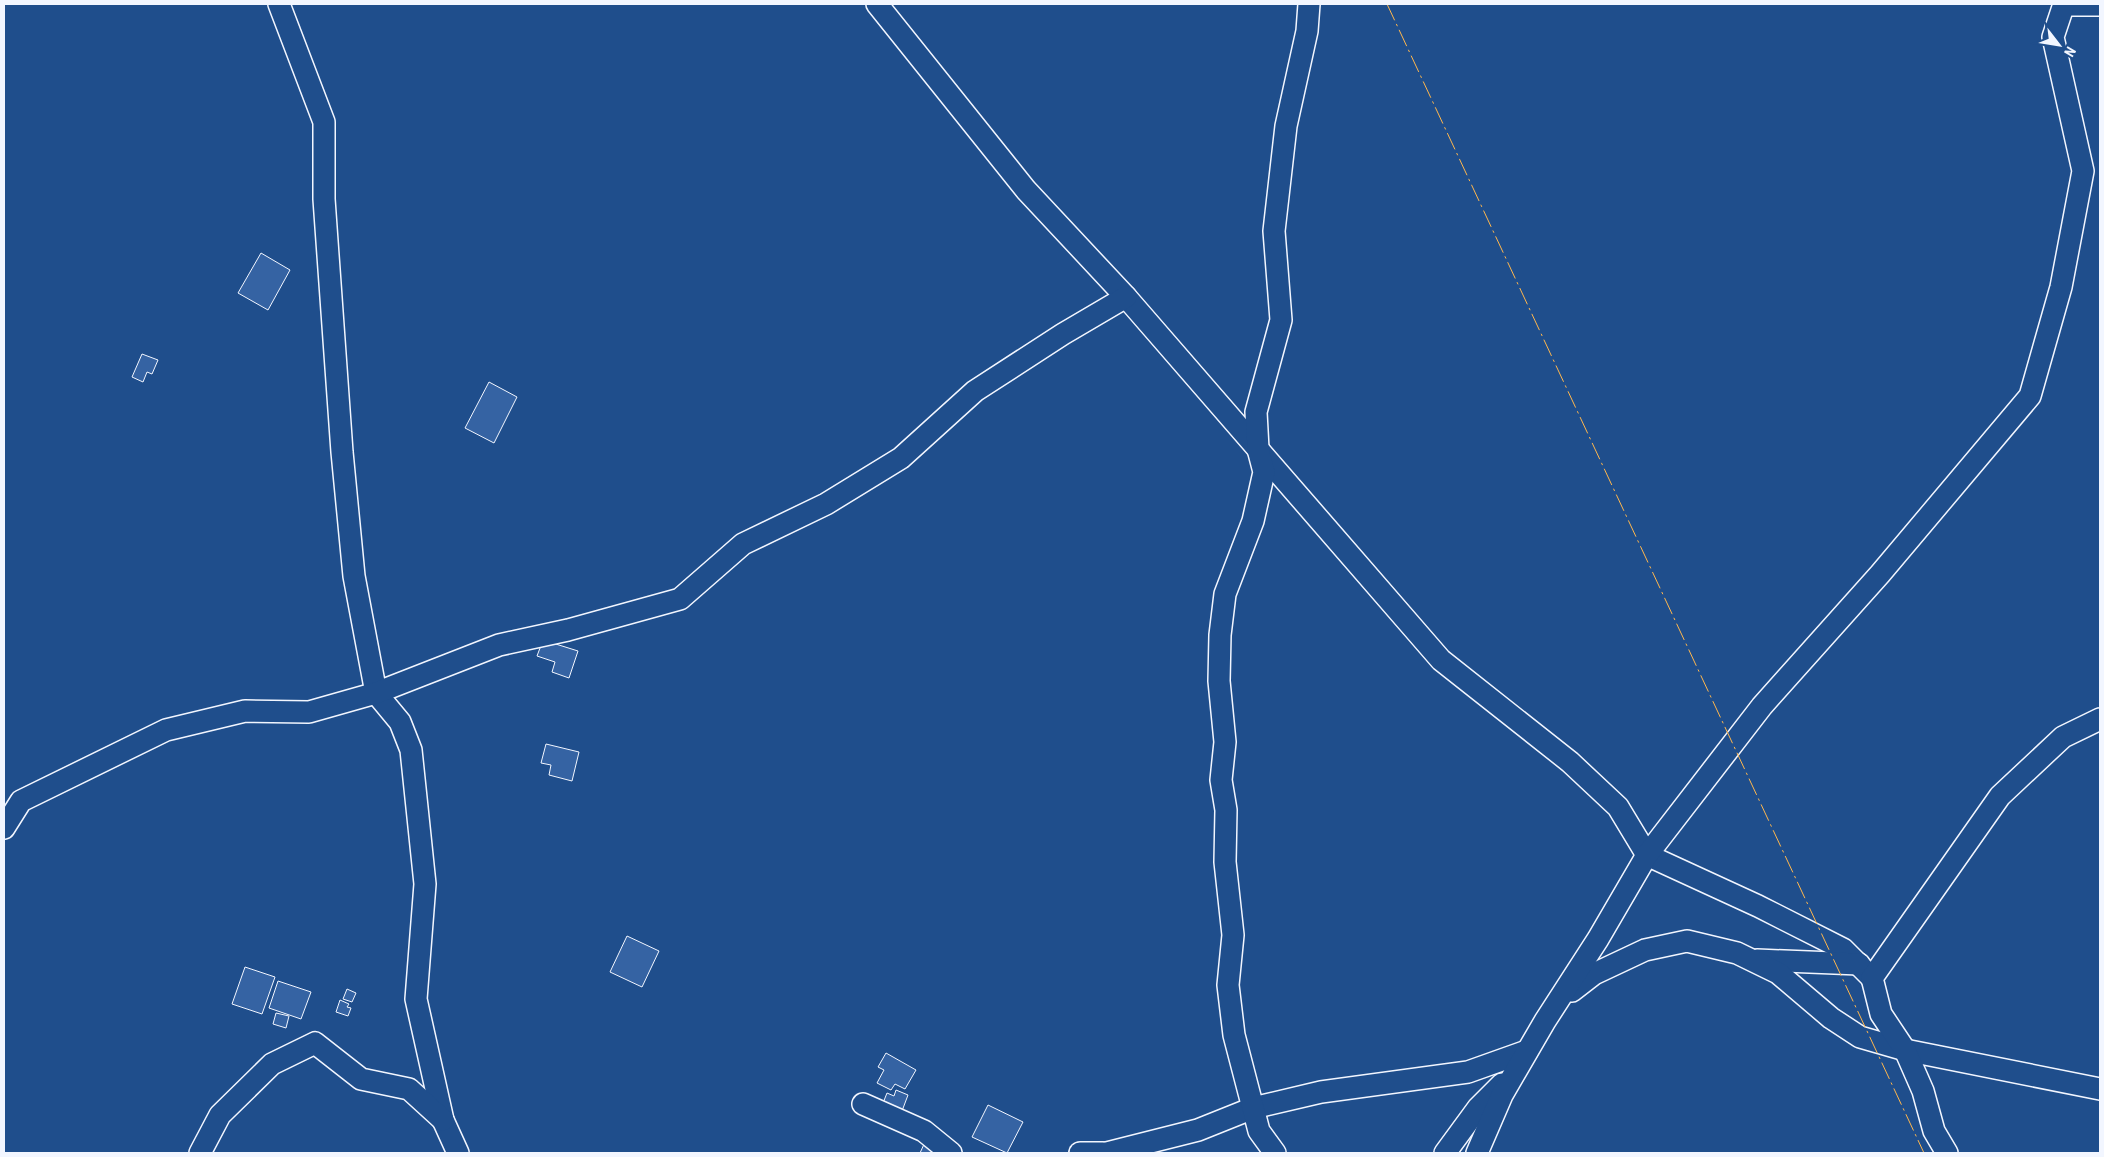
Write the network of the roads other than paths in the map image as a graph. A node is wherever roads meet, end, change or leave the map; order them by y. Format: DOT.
graph roads {
  1 [pos="279,4"];
  2 [pos="876,4"];
  3 [pos="1308,4"];
  4 [pos="2064,4"];
  5 [pos="2100,5"];
  6 [pos="1126,298"];
  7 [pos="1258,449"];
  8 [pos="376,693"];
  9 [pos="2100,719"];
  10 [pos="4,828"];
  11 [pos="1648,855"];
  12 [pos="1752,960"];
  13 [pos="1865,971"];
  14 [pos="1557,1002"];
  15 [pos="1905,1050"];
  16 [pos="1523,1058"];
  17 [pos="2100,1090"];
  18 [pos="863,1104"];
  19 [pos="1253,1108"];
  20 [pos="443,1120"];
  21 [pos="200,1153"];
  22 [pos="458,1153"];
  23 [pos="951,1153"];
  24 [pos="1080,1153"];
  25 [pos="1103,1153"];
  26 [pos="1107,1153"];
  27 [pos="1274,1153"];
  28 [pos="1445,1153"];
  29 [pos="1477,1153"];
  30 [pos="1947,1153"];
  1 -- 8 [label="street"];
  2 -- 6 [label="street"];
  3 -- 7 [label="street"];
  4 -- 5 [label="street"];
  4 -- 11 [label="street"];
  6 -- 7 [label="street"];
  6 -- 8 [label="street"];
  7 -- 11 [label="street"];
  7 -- 19 [label="street"];
  8 -- 10 [label="street"];
  8 -- 20 [label="street"];
  9 -- 13 [label="street"];
  11 -- 13 [label="street"];
  11 -- 14 [label="street"];
  12 -- 13 [label="street"];
  12 -- 14 [label="street"];
  12 -- 15 [label="street"];
  13 -- 15 [label="street"];
  14 -- 16 [label="street"];
  15 -- 17 [label="street"];
  15 -- 30 [label="street"];
  16 -- 19 [label="street"];
  16 -- 28 [label="street"];
  16 -- 29 [label="street"];
  18 -- 23 [label="street"];
  19 -- 26 [label="street"];
  19 -- 27 [label="street"];
  20 -- 21 [label="street"];
  20 -- 22 [label="street"];
  24 -- 25 [label="street"];
}
